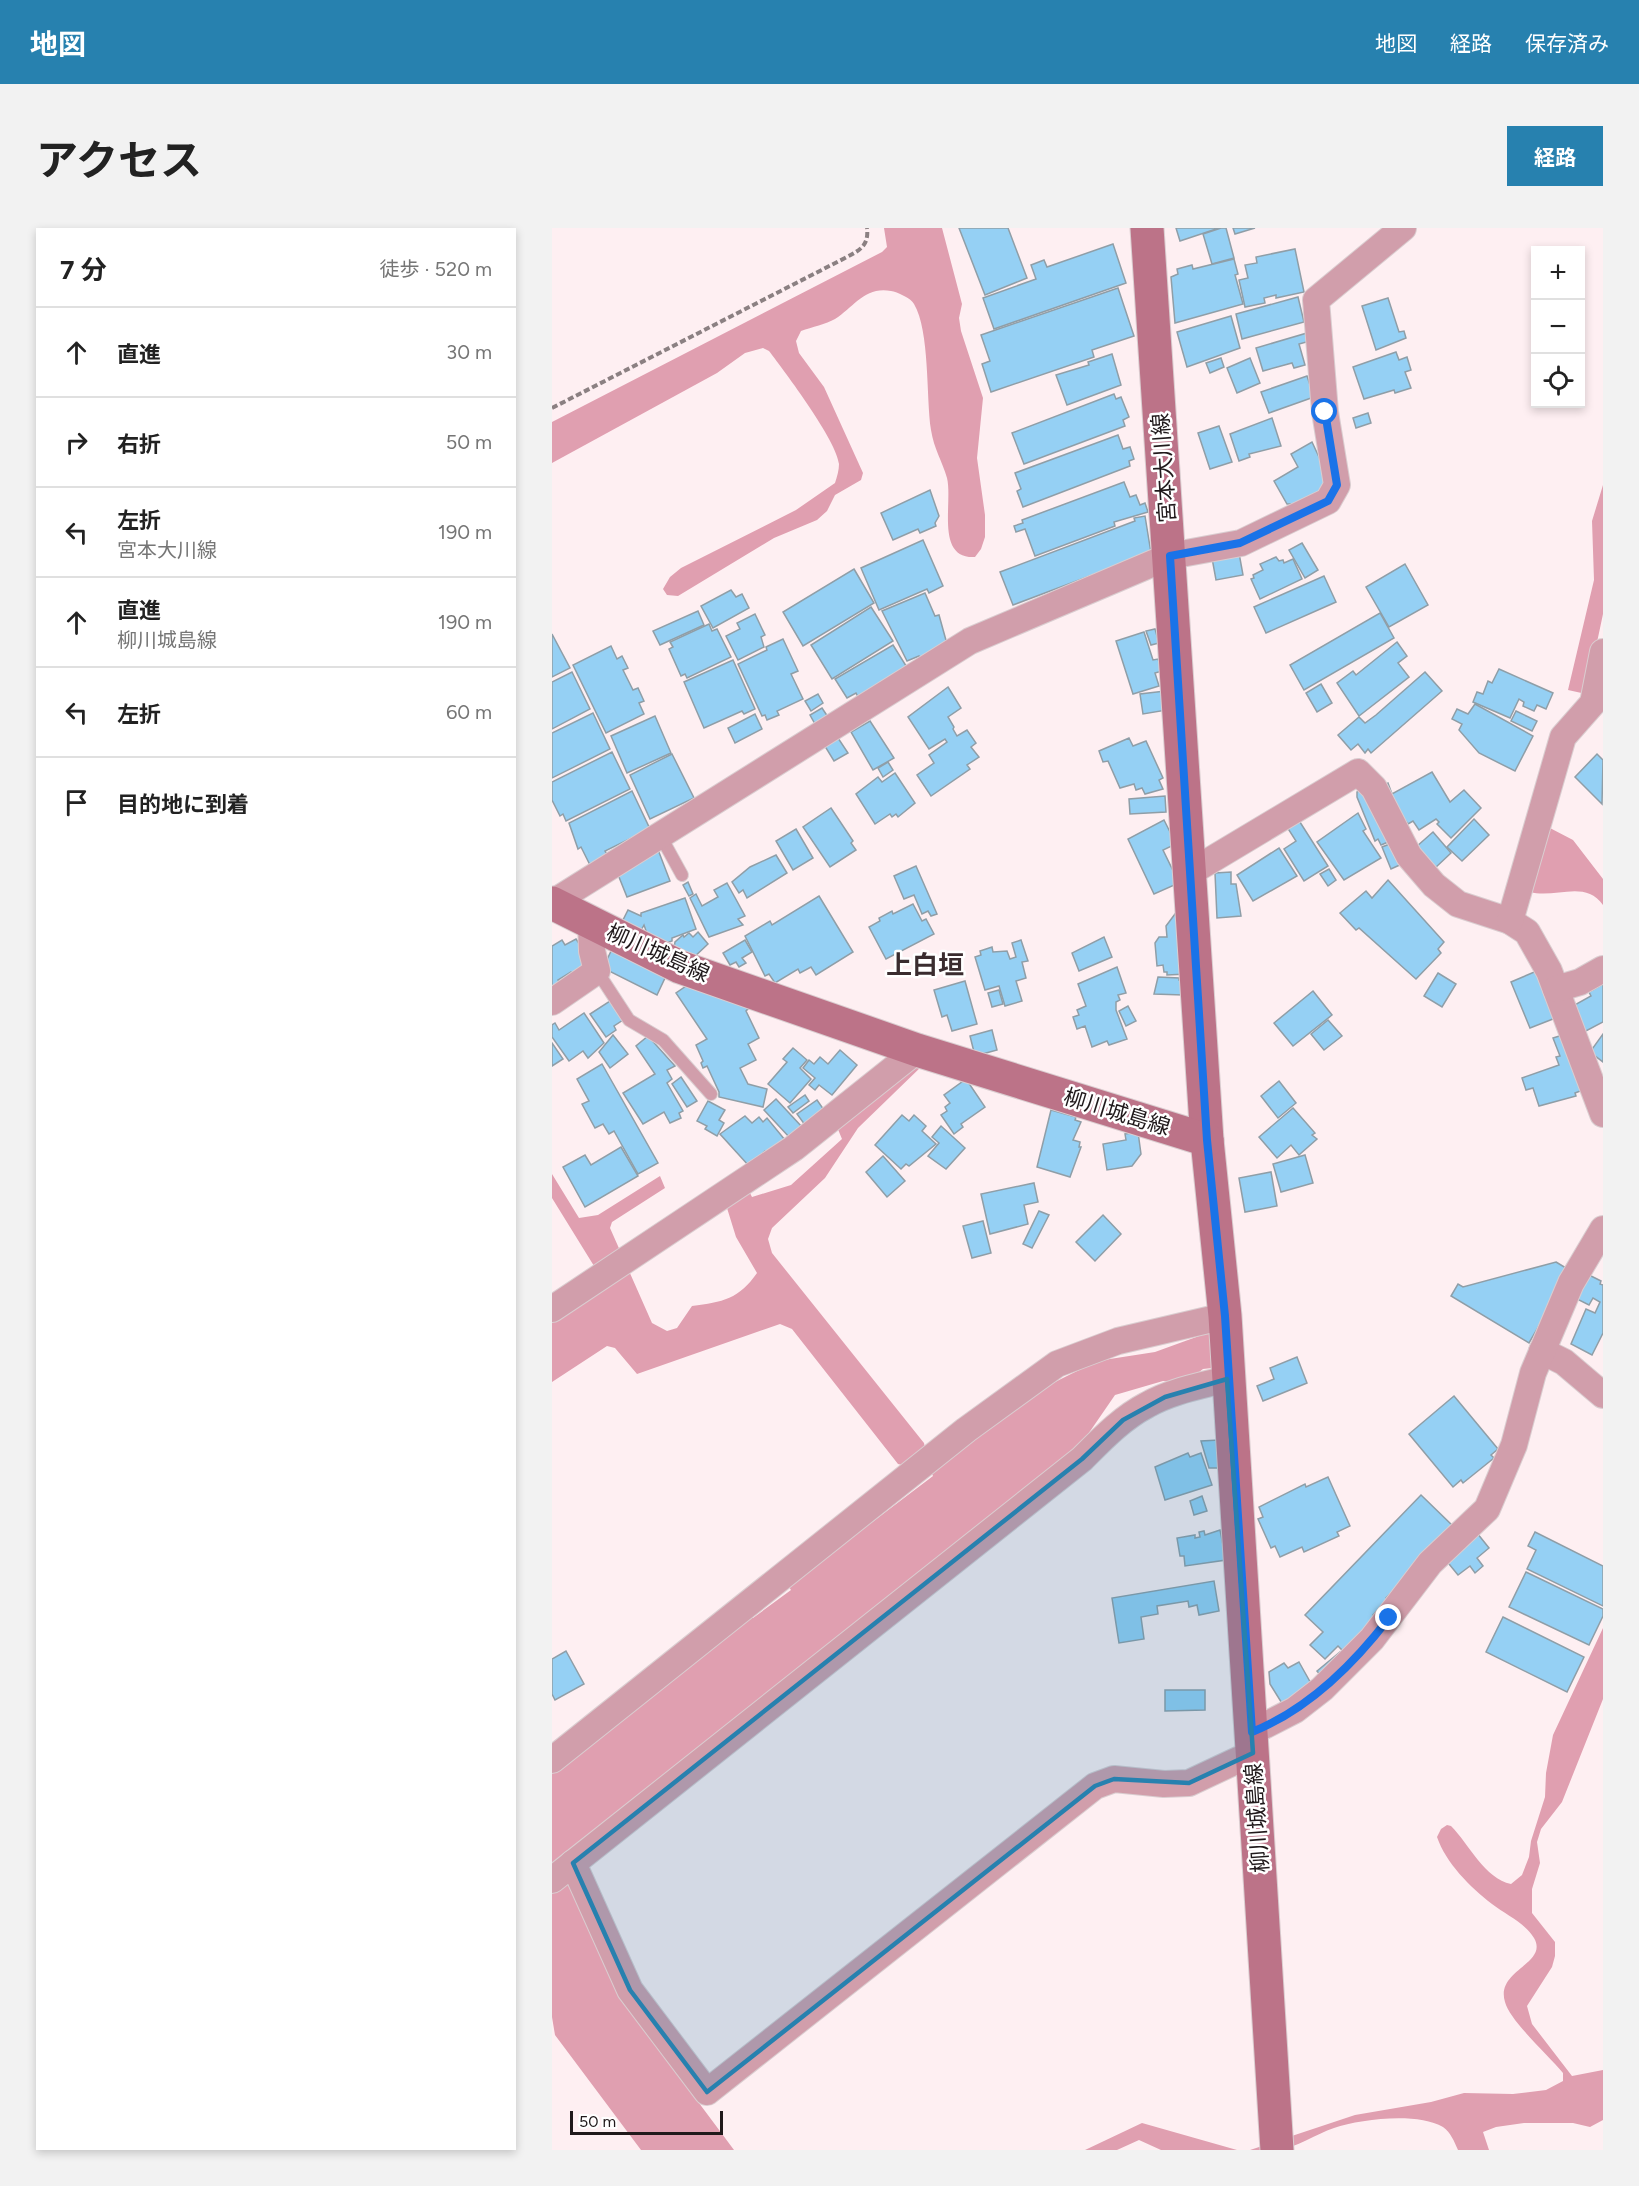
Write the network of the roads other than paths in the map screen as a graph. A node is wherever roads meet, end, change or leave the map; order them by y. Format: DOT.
graph roads {
  1 [pos="1147,228"];
  2 [pos="1403,228"];
  3 [pos="1170,556"];
  4 [pos="1603,652"];
  5 [pos="660,835"];
  6 [pos="1191,872"];
  7 [pos="682,875"];
  8 [pos="552,903"];
  9 [pos="1510,921"];
  10 [pos="591,923"];
  11 [pos="1603,969"];
  12 [pos="597,971"];
  13 [pos="1556,989"];
  14 [pos="552,1002"];
  15 [pos="917,1050"];
  16 [pos="711,1094"];
  17 [pos="1603,1114"];
  18 [pos="1207,1140"];
  19 [pos="1603,1229"];
  20 [pos="552,1309"];
  21 [pos="1225,1319"];
  22 [pos="1542,1351"];
  23 [pos="1227,1378"];
  24 [pos="1603,1395"];
  25 [pos="1252,1742"];
  26 [pos="552,1760"];
  27 [pos="573,1863"];
  28 [pos="552,1880"];
  29 [pos="1277,2150"];
  1 -- 3 [label="main road, 宮本大川線"];
  2 -- 3 [label="street"];
  3 -- 5 [label="street"];
  3 -- 6 [label="main road, 宮本大川線"];
  4 -- 9 [label="street"];
  5 -- 7 [label="lane"];
  5 -- 8 [label="street"];
  6 -- 9 [label="street"];
  6 -- 18 [label="main road, 宮本大川線"];
  8 -- 10 [label="main road, 柳川城島線"];
  9 -- 13 [label="street"];
  10 -- 12 [label="street"];
  10 -- 15 [label="main road, 柳川城島線"];
  11 -- 13 [label="street"];
  12 -- 14 [label="street"];
  12 -- 16 [label="lane"];
  13 -- 17 [label="street"];
  15 -- 18 [label="main road, 柳川城島線"];
  15 -- 20 [label="street"];
  18 -- 21 [label="main road, 柳川城島線"];
  19 -- 22 [label="street"];
  21 -- 23 [label="main road, 柳川城島線"];
  21 -- 26 [label="street"];
  22 -- 24 [label="street"];
  22 -- 25 [label="street"];
  23 -- 25 [label="main road, 柳川城島線"];
  23 -- 27 [label="street"];
  25 -- 27 [label="street"];
  25 -- 29 [label="main road, 柳川城島線"];
  27 -- 28 [label="street"];
}
